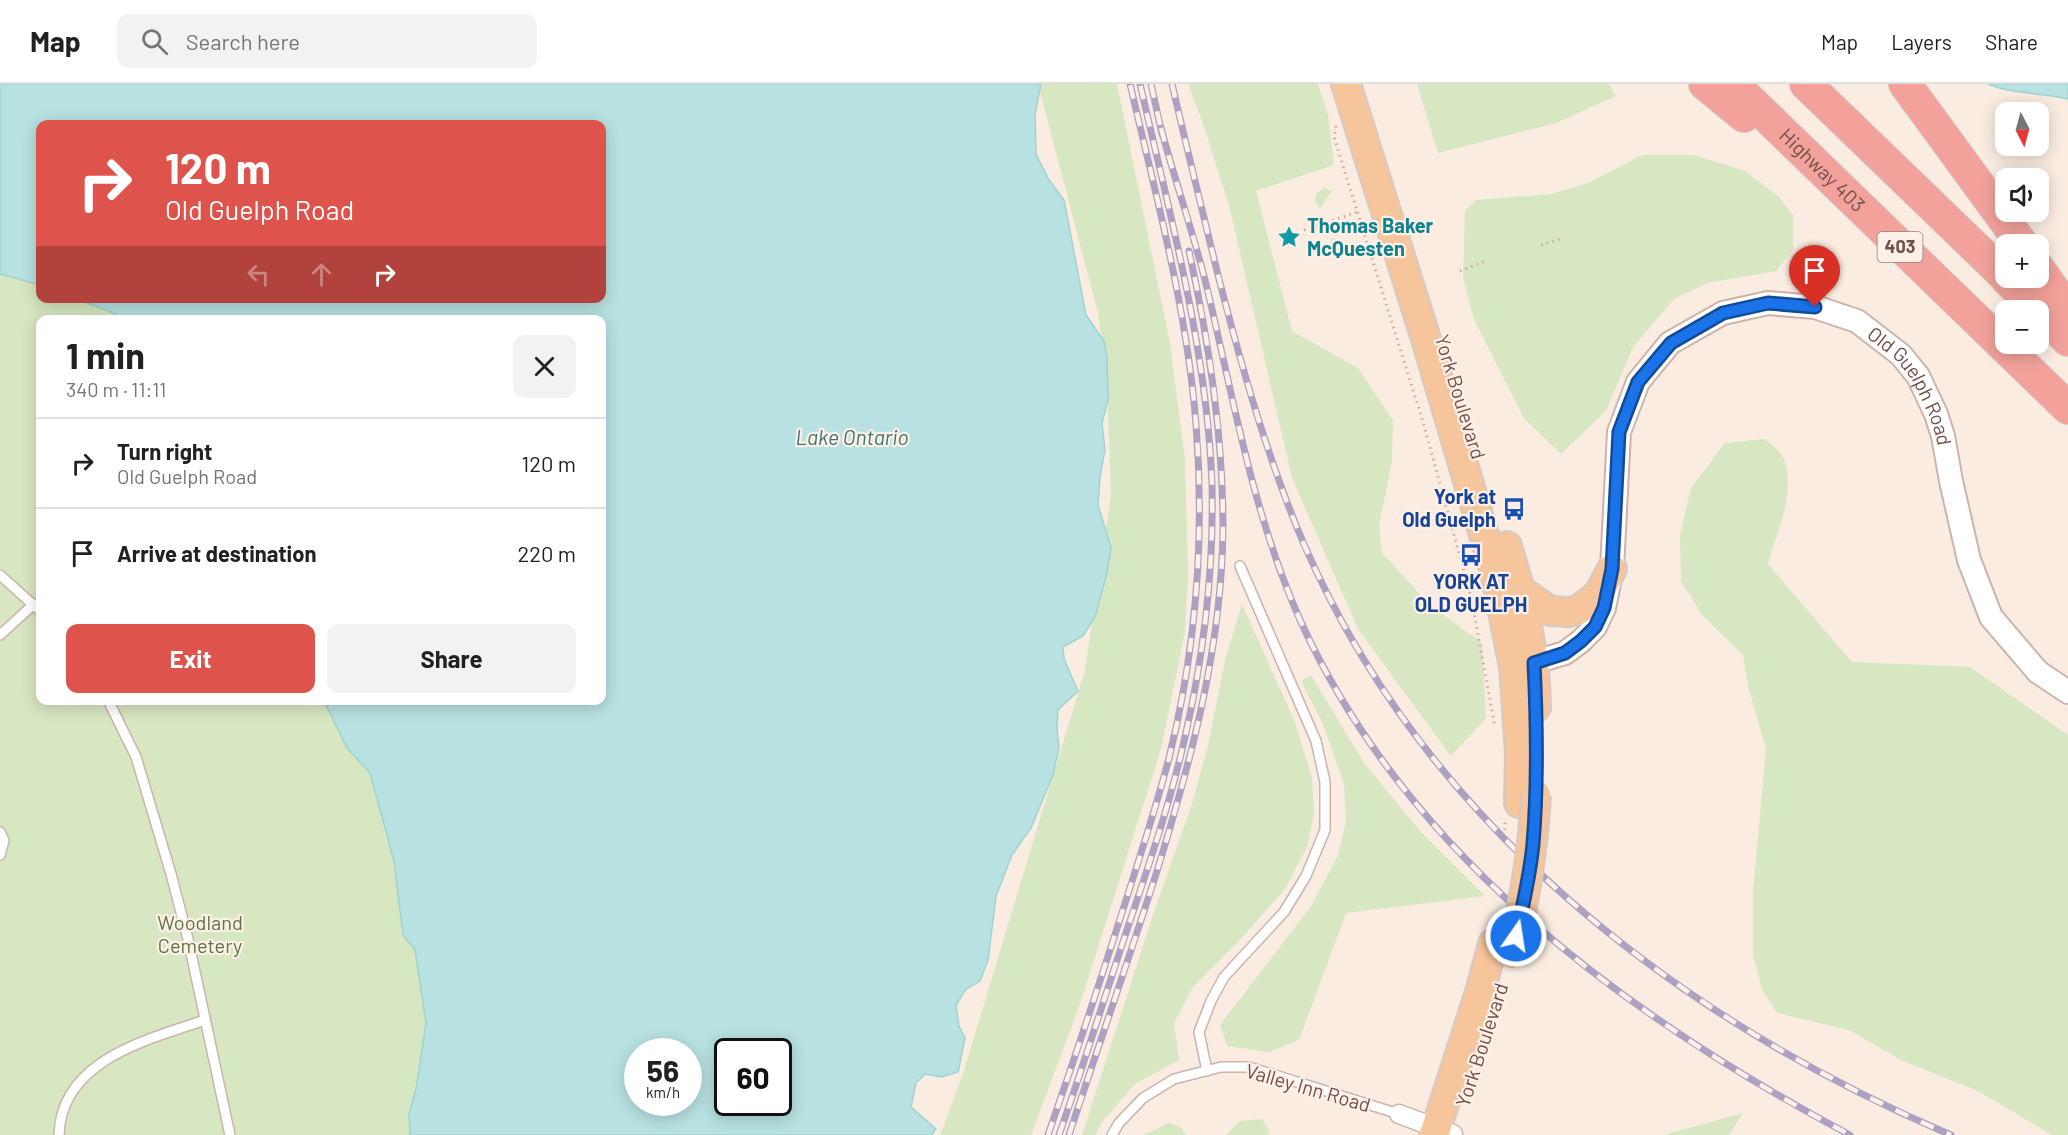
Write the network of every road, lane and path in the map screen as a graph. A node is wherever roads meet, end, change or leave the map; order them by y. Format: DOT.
graph roads {
  1 [pos="1346,84"];
  2 [pos="1360,84"];
  3 [pos="1705,84"];
  4 [pos="1733,84"];
  5 [pos="1806,84"];
  6 [pos="1905,84"];
  7 [pos="1338,117"];
  8 [pos="1357,212"];
  9 [pos="1304,230"];
  10 [pos="2015,234"];
  11 [pos="1563,238"];
  12 [pos="1541,245"];
  13 [pos="1486,261"];
  14 [pos="1995,266"];
  15 [pos="1460,271"];
  16 [pos="2049,283"];
  17 [pos="2017,288"];
  18 [pos="1951,297"];
  19 [pos="2068,310"];
  20 [pos="2068,340"];
  21 [pos="2068,408"];
  22 [pos="1240,566"];
  23 [pos="1612,569"];
  24 [pos="0,575"];
  25 [pos="1520,590"];
  26 [pos="36,607"];
  27 [pos="36,609"];
  28 [pos="0,635"];
  29 [pos="1524,665"];
  30 [pos="2068,692"];
  31 [pos="110,705"];
  32 [pos="1495,729"];
  33 [pos="1520,805"];
  34 [pos="1505,830"];
  35 [pos="0,832"];
  36 [pos="0,855"];
  37 [pos="205,1020"];
  38 [pos="1207,1071"];
  39 [pos="1399,1114"];
  40 [pos="1444,1133"];
  41 [pos="59,1135"];
  42 [pos="230,1135"];
  43 [pos="1112,1135"];
  1 -- 29 [label="main road, York Boulevard"];
  2 -- 25 [label="main road, York Boulevard"];
  3 -- 18 [label="highway"];
  4 -- 18 [label="highway, Highway 403 / 403"];
  5 -- 14 [label="highway, 403"];
  6 -- 10 [label="highway"];
  7 -- 8 [label="path"];
  8 -- 9 [label="path"];
  8 -- 32 [label="path"];
  11 -- 12 [label="path"];
  13 -- 15 [label="path"];
  16 -- 19 [label="highway"];
  17 -- 20 [label="highway, 403"];
  18 -- 21 [label="highway, Highway 403 / 403"];
  22 -- 38 [label="lane"];
  23 -- 25 [label="main road"];
  23 -- 29 [label="street, Old Guelph Road"];
  23 -- 30 [label="street, Old Guelph Road"];
  24 -- 26 [label="lane"];
  25 -- 29 [label="main road, York Boulevard"];
  27 -- 28 [label="lane"];
  29 -- 33 [label="main road, York Boulevard"];
  31 -- 37 [label="lane"];
  33 -- 34 [label="path"];
  33 -- 40 [label="main road, York Boulevard"];
  35 -- 36 [label="lane"];
  37 -- 41 [label="lane"];
  37 -- 42 [label="lane"];
  38 -- 39 [label="lane, Valley Inn Road"];
  38 -- 43 [label="lane, Valley Inn Road"];
  39 -- 40 [label="street, Valley Inn Road"];
}
